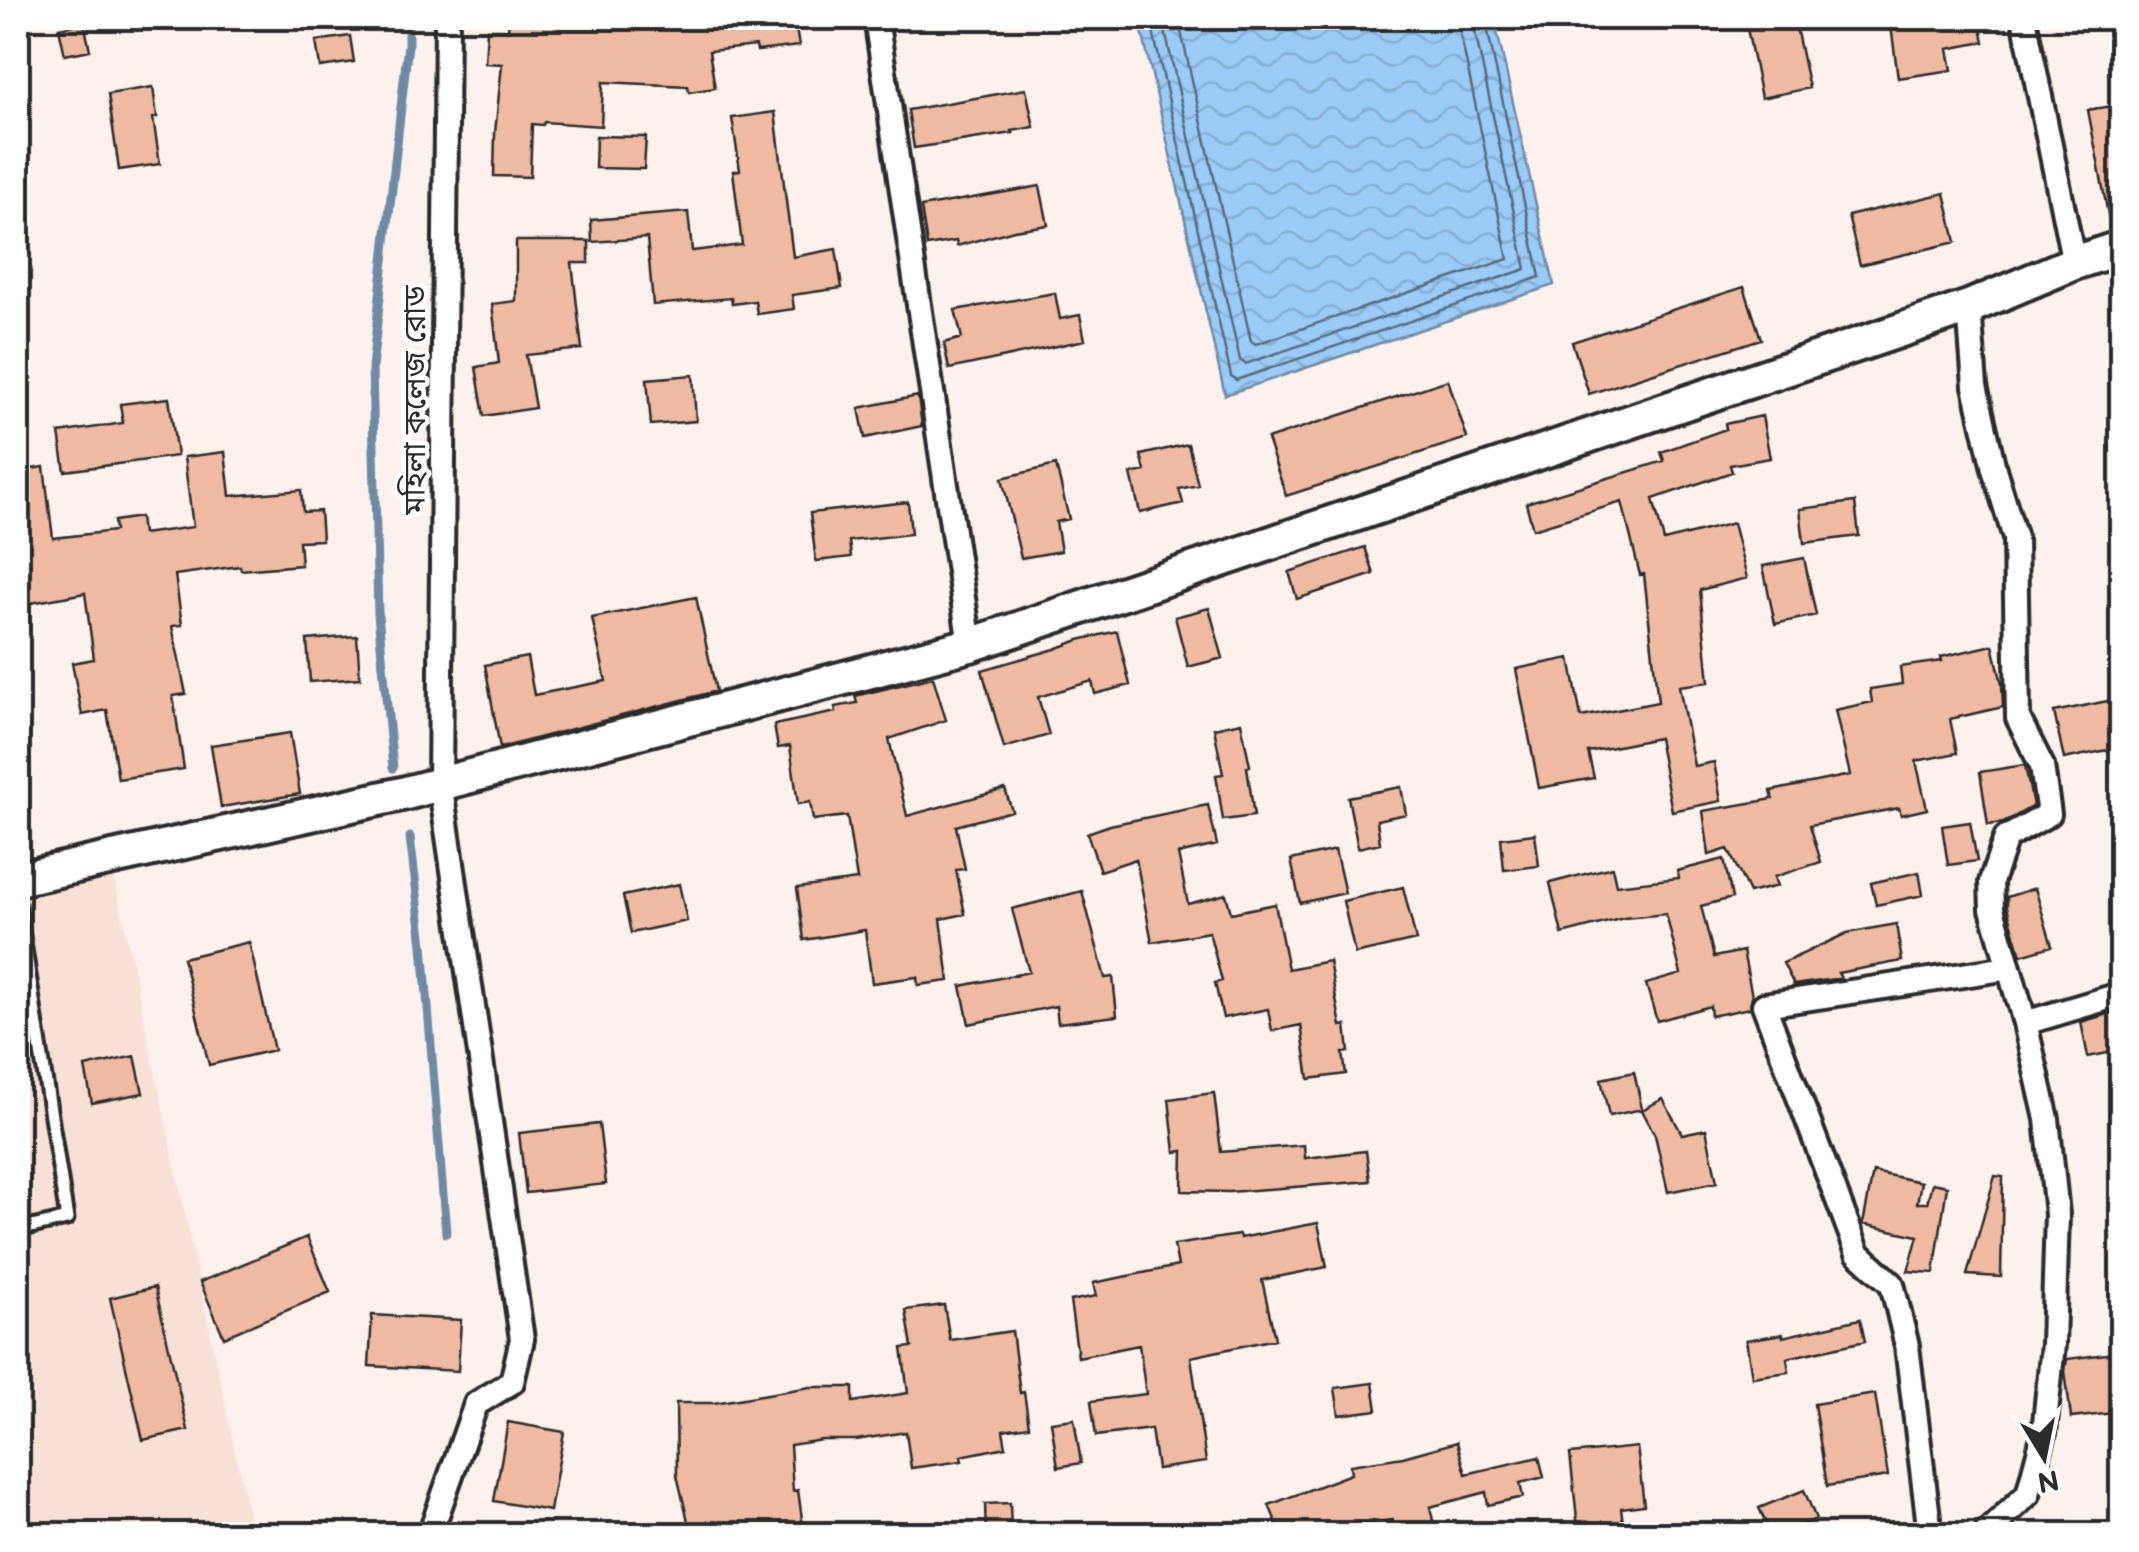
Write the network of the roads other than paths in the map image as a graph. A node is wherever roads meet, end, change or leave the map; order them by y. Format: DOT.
graph roads {
  1 [pos="448,18"];
  2 [pos="876,18"];
  3 [pos="2024,18"];
  4 [pos="2122,247"];
  5 [pos="2074,263"];
  6 [pos="1970,308"];
  7 [pos="970,645"];
  8 [pos="440,782"];
  9 [pos="18,879"];
  10 [pos="18,904"];
  11 [pos="2008,968"];
  12 [pos="2122,994"];
  13 [pos="2025,1022"];
  14 [pos="18,1230"];
  15 [pos="430,1534"];
  16 [pos="1930,1534"];
  17 [pos="1985,1534"];
  1 -- 8 [label="street, মহিলা কলেজ রোড"];
  2 -- 7 [label="street"];
  3 -- 5 [label="street"];
  4 -- 5 [label="main road"];
  5 -- 6 [label="main road"];
  6 -- 7 [label="main road"];
  6 -- 11 [label="street"];
  7 -- 8 [label="main road"];
  8 -- 9 [label="main road"];
  8 -- 15 [label="street, মহিলা কলেজ রোড"];
  10 -- 14 [label="lane"];
  11 -- 13 [label="street"];
  11 -- 16 [label="street"];
  12 -- 13 [label="street"];
  13 -- 17 [label="street"];
}
